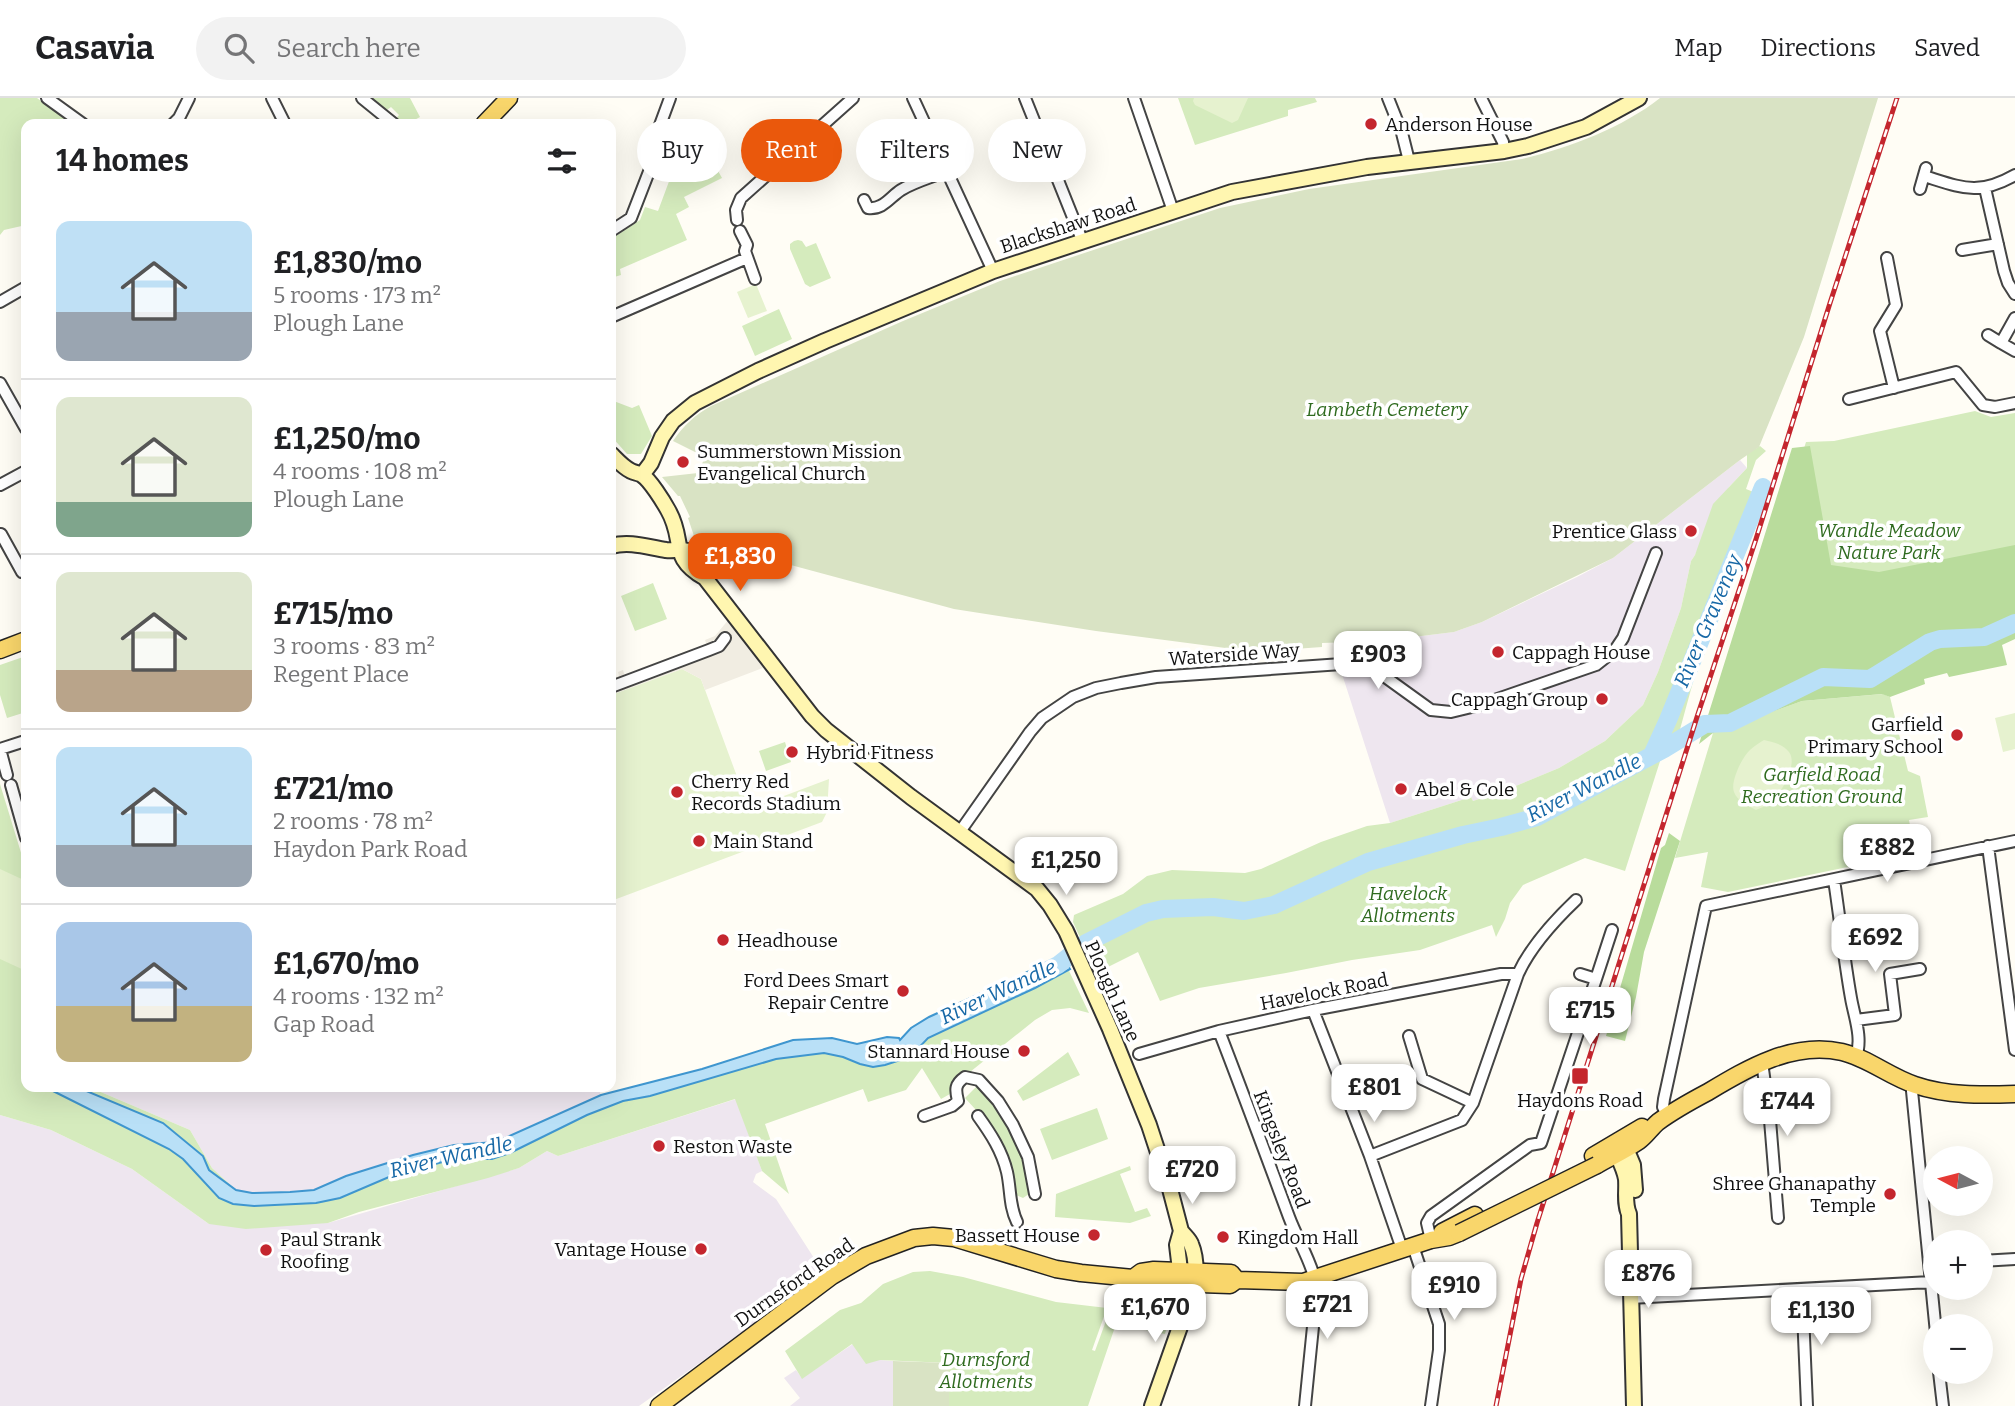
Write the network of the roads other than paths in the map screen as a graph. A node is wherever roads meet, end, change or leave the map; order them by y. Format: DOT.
graph roads {
  1 [pos="47,98"];
  2 [pos="189,98"];
  3 [pos="272,98"];
  4 [pos="362,98"];
  5 [pos="509,98"];
  6 [pos="670,98"];
  7 [pos="853,98"];
  8 [pos="914,98"];
  9 [pos="1025,98"];
  10 [pos="1134,98"];
  11 [pos="1388,98"];
  12 [pos="1481,98"];
  13 [pos="1639,98"];
  14 [pos="76,119"];
  15 [pos="181,119"];
  16 [pos="282,119"];
  17 [pos="388,119"];
  18 [pos="489,119"];
  19 [pos="923,119"];
  20 [pos="1504,151"];
  21 [pos="1409,161"];
  22 [pos="2015,175"];
  23 [pos="921,182"];
  24 [pos="952,182"];
  25 [pos="1985,188"];
  26 [pos="1920,189"];
  27 [pos="864,200"];
  28 [pos="1173,211"];
  29 [pos="616,228"];
  30 [pos="1082,240"];
  31 [pos="1998,244"];
  32 [pos="1962,250"];
  33 [pos="747,258"];
  34 [pos="1887,258"];
  35 [pos="993,271"];
  36 [pos="755,279"];
  37 [pos="21,290"];
  38 [pos="2015,294"];
  39 [pos="0,302"];
  40 [pos="616,315"];
  41 [pos="2015,318"];
  42 [pos="1989,335"];
  43 [pos="2001,343"];
  44 [pos="2015,351"];
  45 [pos="0,383"];
  46 [pos="1894,387"];
  47 [pos="1849,400"];
  48 [pos="2015,403"];
  49 [pos="21,420"];
  50 [pos="616,459"];
  51 [pos="21,474"];
  52 [pos="642,475"];
  53 [pos="0,485"];
  54 [pos="1,534"];
  55 [pos="616,546"];
  56 [pos="679,549"];
  57 [pos="1656,554"];
  58 [pos="21,570"];
  59 [pos="725,638"];
  60 [pos="21,642"];
  61 [pos="0,650"];
  62 [pos="616,685"];
  63 [pos="21,743"];
  64 [pos="0,749"];
  65 [pos="21,821"];
  66 [pos="959,833"];
  67 [pos="2015,841"];
  68 [pos="1988,846"];
  69 [pos="1834,880"];
  70 [pos="1576,900"];
  71 [pos="1612,930"];
  72 [pos="1920,969"];
  73 [pos="1580,974"];
  74 [pos="1518,975"];
  75 [pos="1596,979"];
  76 [pos="1313,1010"];
  77 [pos="1856,1020"];
  78 [pos="1219,1031"];
  79 [pos="1409,1036"];
  80 [pos="2015,1050"];
  81 [pos="1139,1055"];
  82 [pos="1856,1056"];
  83 [pos="1762,1062"];
  84 [pos="1914,1085"];
  85 [pos="2015,1094"];
  86 [pos="1473,1103"];
  87 [pos="924,1116"];
  88 [pos="978,1116"];
  89 [pos="1662,1120"];
  90 [pos="1619,1146"];
  91 [pos="1370,1156"];
  92 [pos="1514,1157"];
  93 [pos="1524,1164"];
  94 [pos="1035,1195"];
  95 [pos="1778,1218"];
  96 [pos="1017,1222"];
  97 [pos="1928,1230"];
  98 [pos="1431,1240"];
  99 [pos="1408,1247"];
  100 [pos="2015,1259"];
  101 [pos="1993,1260"];
  102 [pos="1187,1278"];
  103 [pos="1315,1278"];
  104 [pos="1923,1282"];
  105 [pos="1802,1290"];
  106 [pos="1630,1298"];
  107 [pos="1941,1384"];
  108 [pos="659,1406"];
  109 [pos="1152,1406"];
  110 [pos="1305,1406"];
  111 [pos="1431,1406"];
  112 [pos="1634,1406"];
  113 [pos="1807,1406"];
  114 [pos="1943,1406"];
  1 -- 14 [label="street"];
  2 -- 15 [label="street"];
  3 -- 16 [label="street"];
  4 -- 17 [label="street"];
  5 -- 18 [label="main road"];
  6 -- 29 [label="street"];
  7 -- 33 [label="street"];
  8 -- 19 [label="street"];
  9 -- 30 [label="street"];
  10 -- 28 [label="street"];
  11 -- 21 [label="street"];
  12 -- 20 [label="street"];
  13 -- 20 [label="street, Blackshaw Road"];
  20 -- 21 [label="street, Blackshaw Road"];
  21 -- 28 [label="street, Blackshaw Road"];
  22 -- 25 [label="street"];
  23 -- 27 [label="street"];
  24 -- 35 [label="street"];
  25 -- 26 [label="street"];
  25 -- 31 [label="street"];
  28 -- 30 [label="street, Blackshaw Road"];
  30 -- 35 [label="street, Blackshaw Road"];
  31 -- 32 [label="street"];
  31 -- 38 [label="street"];
  33 -- 36 [label="street"];
  33 -- 40 [label="street"];
  34 -- 46 [label="street"];
  35 -- 52 [label="street, Blackshaw Road"];
  37 -- 39 [label="street"];
  41 -- 43 [label="street"];
  42 -- 43 [label="street"];
  43 -- 44 [label="street"];
  45 -- 49 [label="street"];
  46 -- 47 [label="street"];
  46 -- 48 [label="street"];
  50 -- 52 [label="street"];
  51 -- 53 [label="street"];
  52 -- 56 [label="street"];
  54 -- 58 [label="street"];
  55 -- 56 [label="street"];
  56 -- 66 [label="street, Plough Lane"];
  57 -- 66 [label="street, Waterside Way"];
  59 -- 62 [label="street"];
  60 -- 61 [label="main road"];
  63 -- 64 [label="street"];
  64 -- 65 [label="street"];
  66 -- 102 [label="street, Plough Lane"];
  67 -- 68 [label="street"];
  68 -- 69 [label="street"];
  68 -- 80 [label="street"];
  69 -- 77 [label="street"];
  69 -- 89 [label="street"];
  70 -- 74 [label="street"];
  71 -- 75 [label="street"];
  72 -- 77 [label="street"];
  73 -- 75 [label="street"];
  74 -- 76 [label="street, Havelock Road"];
  74 -- 86 [label="street"];
  75 -- 92 [label="street"];
  76 -- 78 [label="street, Havelock Road"];
  76 -- 91 [label="street"];
  77 -- 82 [label="street"];
  78 -- 81 [label="street, Havelock Road"];
  78 -- 103 [label="street, Kingsley Road"];
  79 -- 86 [label="street"];
  82 -- 83 [label="main road"];
  82 -- 84 [label="main road"];
  83 -- 89 [label="main road"];
  83 -- 95 [label="street"];
  84 -- 85 [label="main road"];
  84 -- 97 [label="street"];
  86 -- 91 [label="street"];
  87 -- 94 [label="street"];
  88 -- 96 [label="street"];
  89 -- 90 [label="main road"];
  90 -- 98 [label="main road"];
  90 -- 106 [label="street"];
  91 -- 99 [label="street"];
  92 -- 93 [label="street"];
  92 -- 98 [label="street"];
  98 -- 99 [label="main road"];
  99 -- 103 [label="main road"];
  99 -- 111 [label="street"];
  100 -- 101 [label="street"];
  102 -- 103 [label="main road"];
  102 -- 108 [label="main road, Durnsford Road"];
  102 -- 109 [label="street, Plough Lane"];
  103 -- 110 [label="street"];
  104 -- 105 [label="street"];
  105 -- 106 [label="street"];
  105 -- 113 [label="street"];
  106 -- 112 [label="street"];
  107 -- 114 [label="street"];
}
